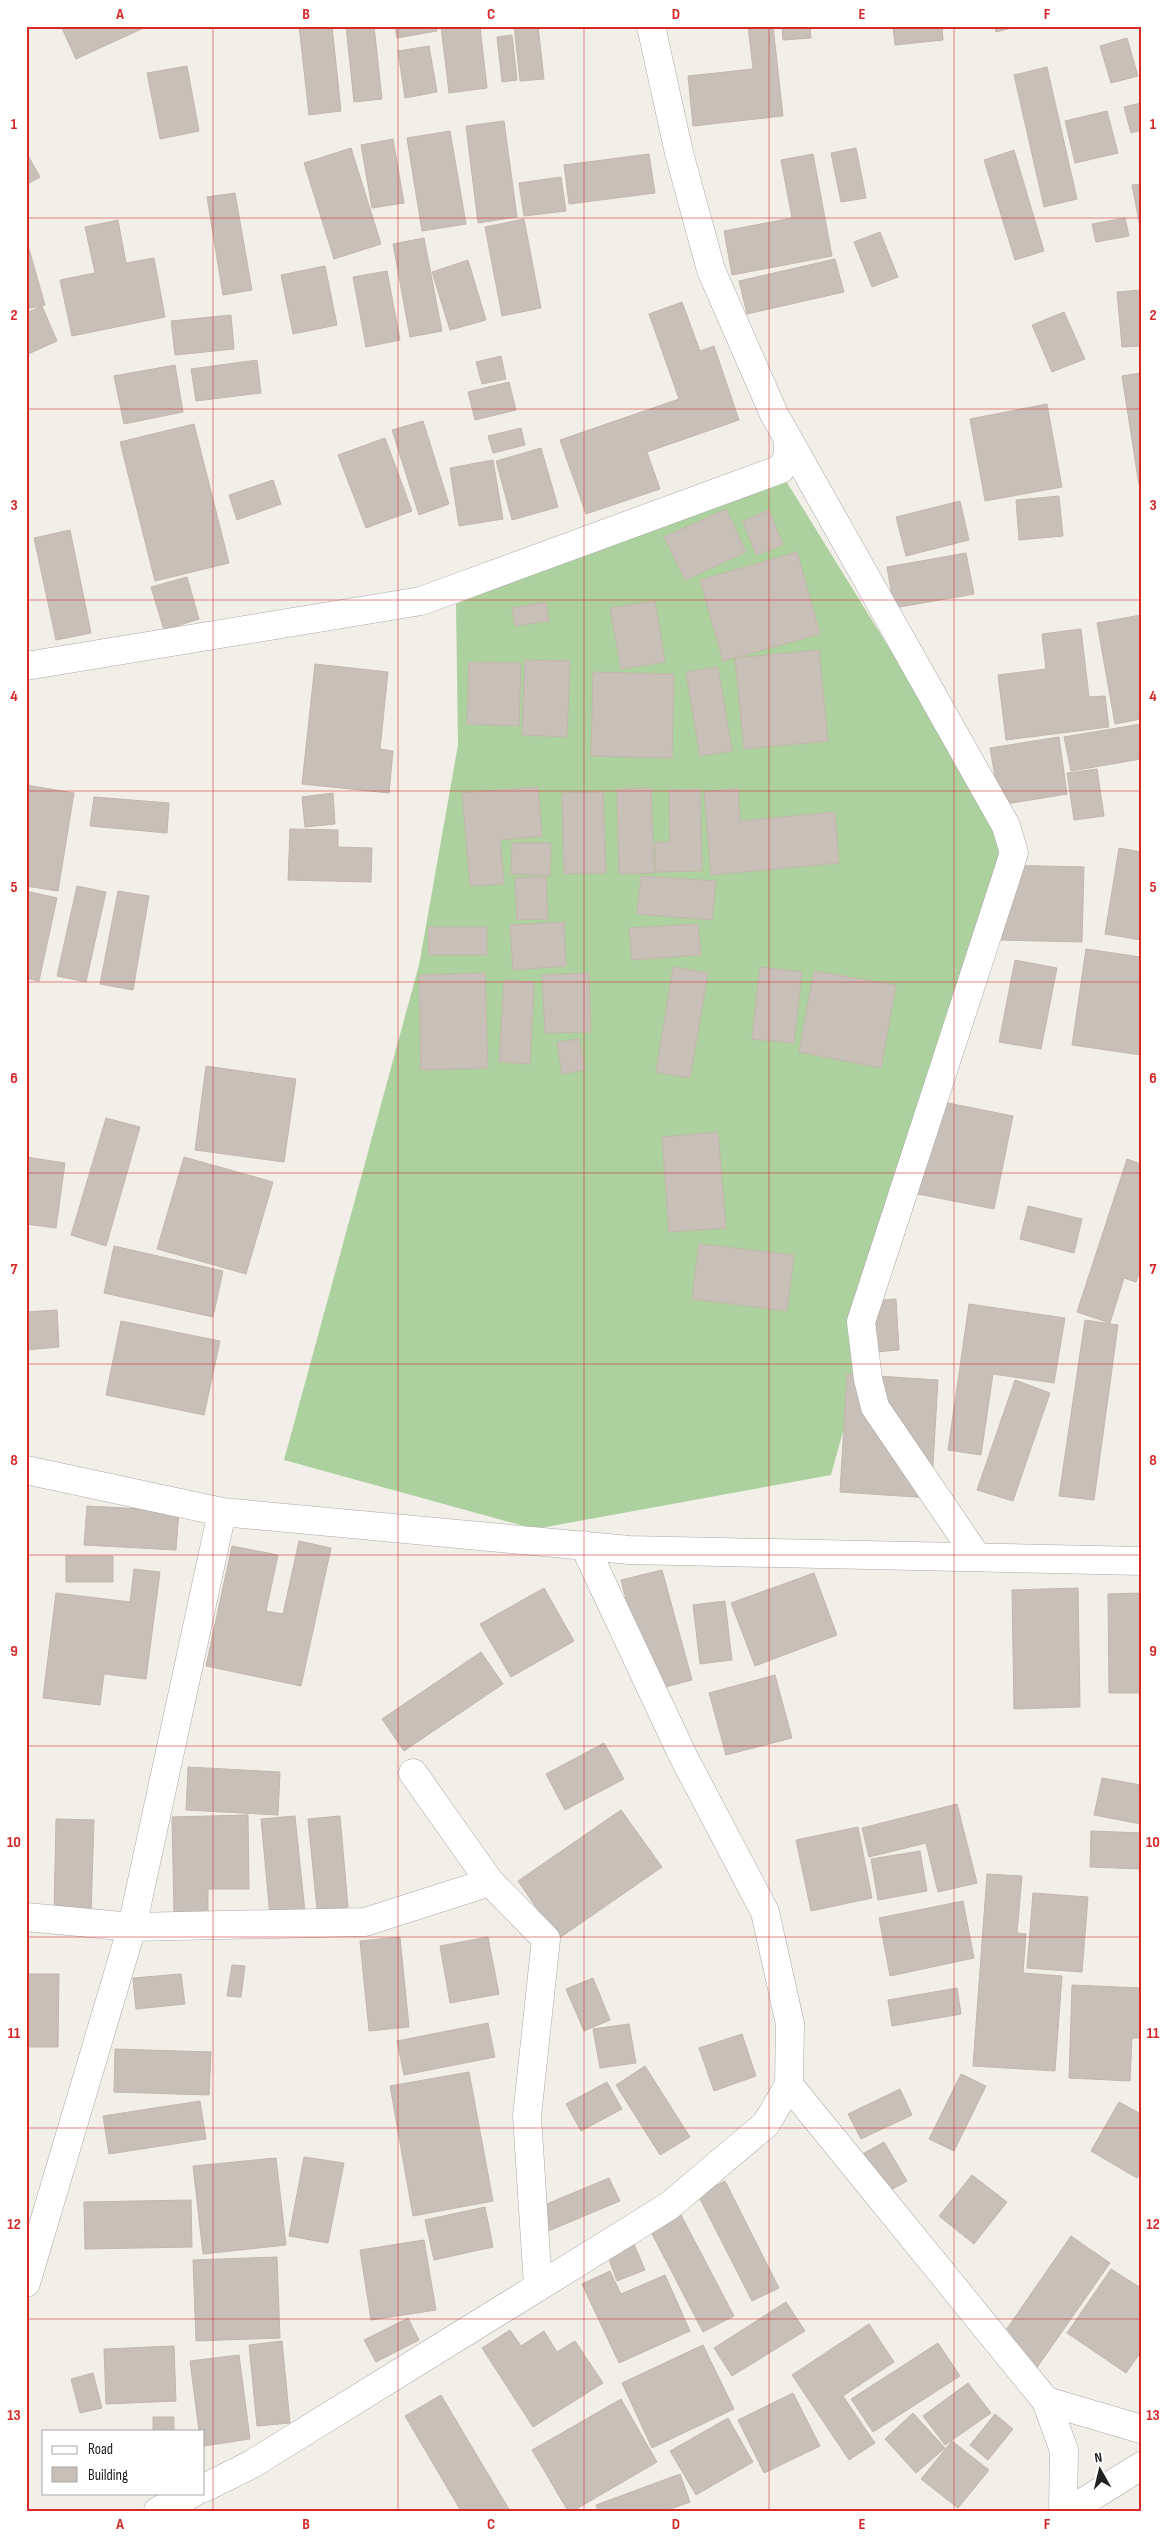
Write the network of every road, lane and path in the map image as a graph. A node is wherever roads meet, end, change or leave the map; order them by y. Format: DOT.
graph roads {
  1 [pos="651,26"];
  2 [pos="788,440"];
  3 [pos="26,666"];
  4 [pos="26,1470"];
  5 [pos="222,1512"];
  6 [pos="584,1545"];
  7 [pos="977,1557"];
  8 [pos="1141,1561"];
  9 [pos="413,1773"];
  10 [pos="490,1882"];
  11 [pos="26,1917"];
  12 [pos="132,1927"];
  13 [pos="789,2085"];
  14 [pos="26,2283"];
  15 [pos="538,2286"];
  16 [pos="1046,2401"];
  17 [pos="1140,2425"];
  18 [pos="1130,2473"];
  19 [pos="205,2487"];
  20 [pos="191,2494"];
  21 [pos="158,2511"];
  22 [pos="1062,2511"];
  23 [pos="1069,2511"];
  1 -- 2 [label="street"];
  2 -- 3 [label="street"];
  2 -- 7 [label="street"];
  4 -- 5 [label="street"];
  5 -- 6 [label="street"];
  5 -- 12 [label="street"];
  6 -- 7 [label="street"];
  6 -- 13 [label="street"];
  7 -- 8 [label="street"];
  9 -- 10 [label="street"];
  10 -- 12 [label="street"];
  10 -- 15 [label="street"];
  11 -- 12 [label="street"];
  12 -- 14 [label="street"];
  13 -- 15 [label="street"];
  13 -- 16 [label="street"];
  15 -- 19 [label="street"];
  16 -- 17 [label="street"];
  16 -- 22 [label="street"];
  17 -- 18 [label="street"];
  18 -- 23 [label="street"];
  20 -- 21 [label="street"];
}
